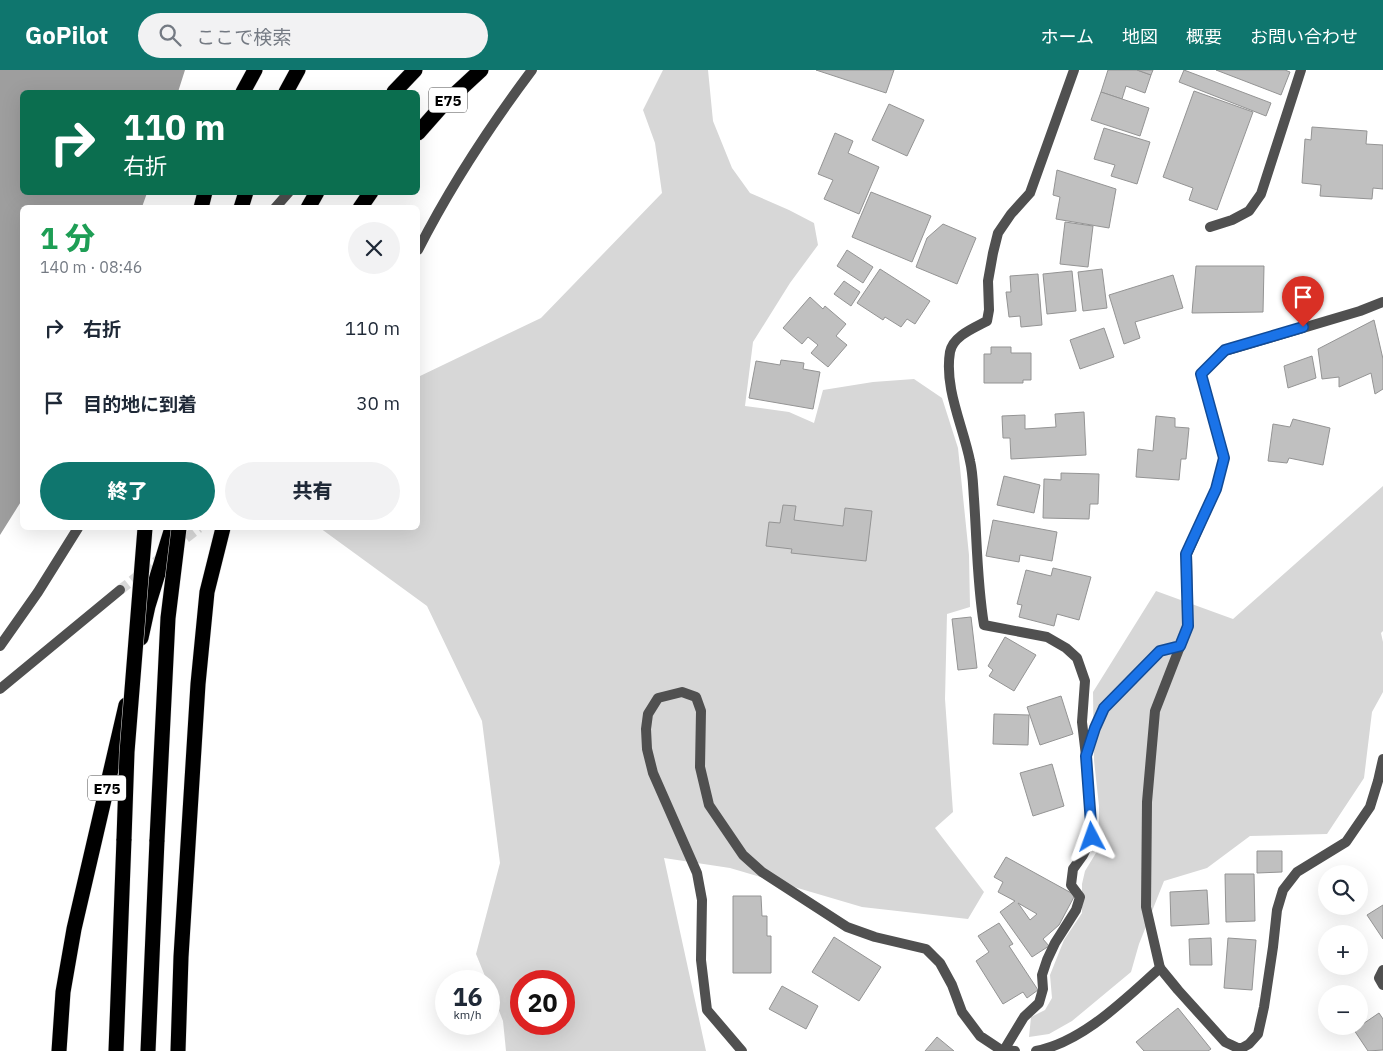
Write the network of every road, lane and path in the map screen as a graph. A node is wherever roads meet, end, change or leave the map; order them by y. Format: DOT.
graph roads {
  1 [pos="255,70"];
  2 [pos="298,70"];
  3 [pos="413,70"];
  4 [pos="481,70"];
  5 [pos="532,70"];
  6 [pos="1074,70"];
  7 [pos="1301,70"];
  8 [pos="244,90"];
  9 [pos="287,90"];
  10 [pos="389,90"];
  11 [pos="396,90"];
  12 [pos="420,131"];
  13 [pos="286,195"];
  14 [pos="278,205"];
  15 [pos="1210,228"];
  16 [pos="420,246"];
  17 [pos="1383,302"];
  18 [pos="77,530"];
  19 [pos="145,530"];
  20 [pos="171,530"];
  21 [pos="179,530"];
  22 [pos="222,530"];
  23 [pos="120,590"];
  24 [pos="0,646"];
  25 [pos="1180,646"];
  26 [pos="0,688"];
  27 [pos="1086,756"];
  28 [pos="1383,759"];
  29 [pos="1160,968"];
  30 [pos="1383,970"];
  31 [pos="1383,985"];
  32 [pos="1004,1050"];
  33 [pos="59,1051"];
  34 [pos="116,1051"];
  35 [pos="148,1051"];
  36 [pos="178,1051"];
  37 [pos="742,1051"];
  38 [pos="1015,1051"];
  39 [pos="1036,1051"];
  1 -- 8 [label="highway"];
  2 -- 9 [label="highway"];
  3 -- 10 [label="street"];
  3 -- 11 [label="highway, E75"];
  4 -- 12 [label="highway, E75"];
  5 -- 16 [label="street"];
  6 -- 27 [label="street"];
  7 -- 15 [label="street"];
  13 -- 14 [label="street"];
  17 -- 25 [label="street"];
  18 -- 24 [label="street"];
  19 -- 34 [label="highway, bridge"];
  20 -- 33 [label="highway, E75"];
  21 -- 35 [label="highway, bridge"];
  22 -- 36 [label="highway"];
  23 -- 26 [label="street"];
  25 -- 27 [label="street"];
  25 -- 29 [label="street"];
  27 -- 32 [label="street"];
  28 -- 29 [label="street"];
  29 -- 39 [label="street"];
  30 -- 31 [label="street"];
  32 -- 37 [label="street"];
  32 -- 38 [label="street"];
}
